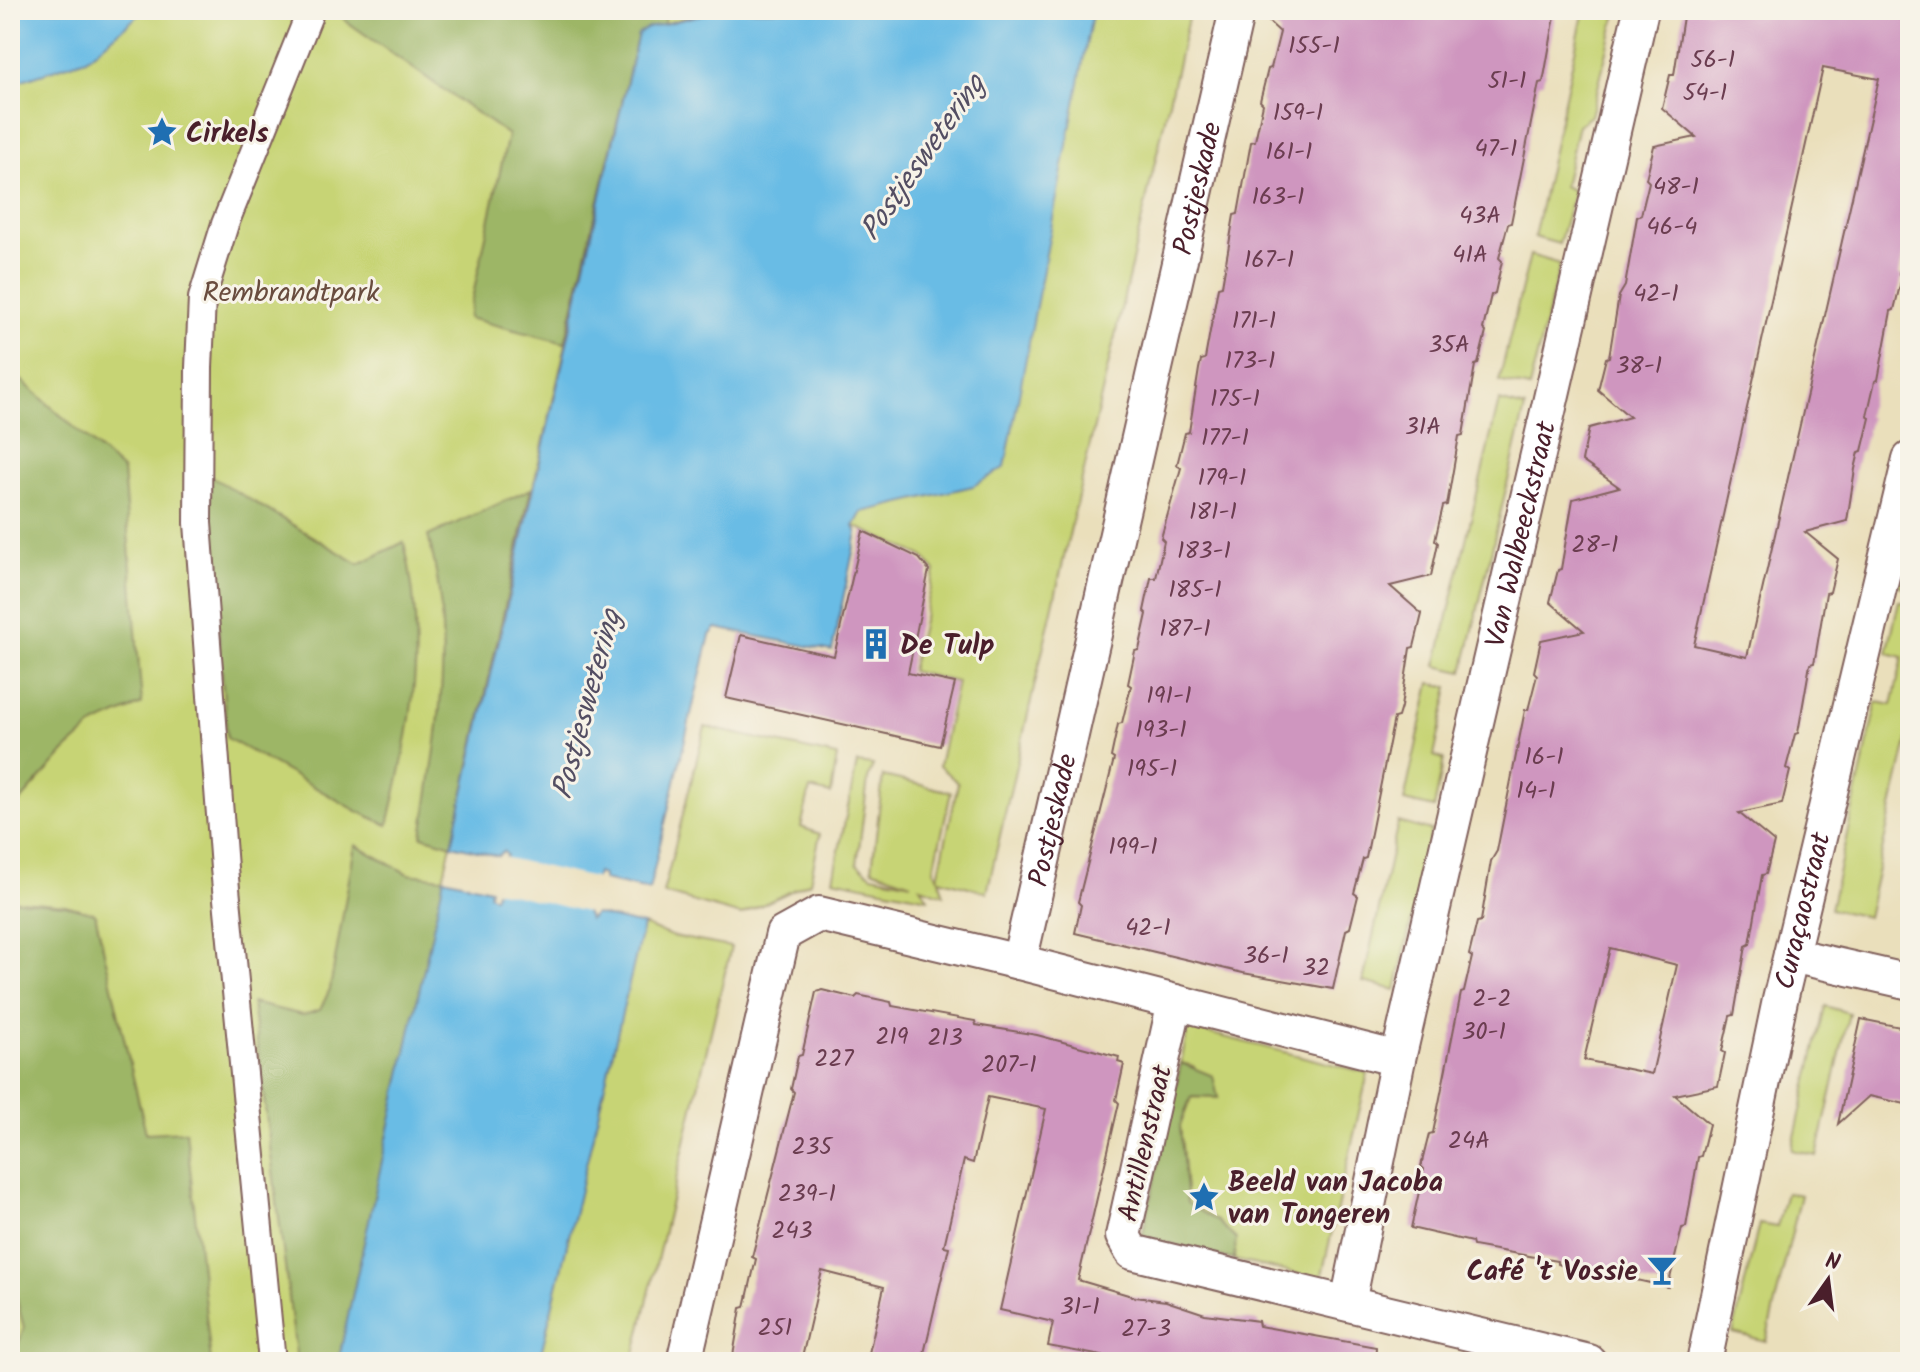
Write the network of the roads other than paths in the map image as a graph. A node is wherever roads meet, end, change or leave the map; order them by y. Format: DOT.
graph roads {
  1 [pos="311,10"];
  2 [pos="1237,10"];
  3 [pos="1641,10"];
  4 [pos="1910,459"];
  5 [pos="1791,955"];
  6 [pos="1019,962"];
  7 [pos="1910,982"];
  8 [pos="1175,1002"];
  9 [pos="1398,1059"];
  10 [pos="1348,1303"];
  11 [pos="272,1362"];
  12 [pos="684,1362"];
  13 [pos="1589,1362"];
  14 [pos="1704,1362"];
  1 -- 11 [label="street"];
  2 -- 6 [label="street, Postjeskade"];
  3 -- 9 [label="street, Van Walbeeckstraat"];
  4 -- 5 [label="street, Curaçaostraat"];
  5 -- 7 [label="street"];
  5 -- 14 [label="street, Curaçaostraat"];
  6 -- 8 [label="street"];
  6 -- 12 [label="street"];
  8 -- 9 [label="street"];
  8 -- 10 [label="street, Antillenstraat"];
  9 -- 10 [label="street"];
  10 -- 13 [label="street, Antillenstraat"];
}
